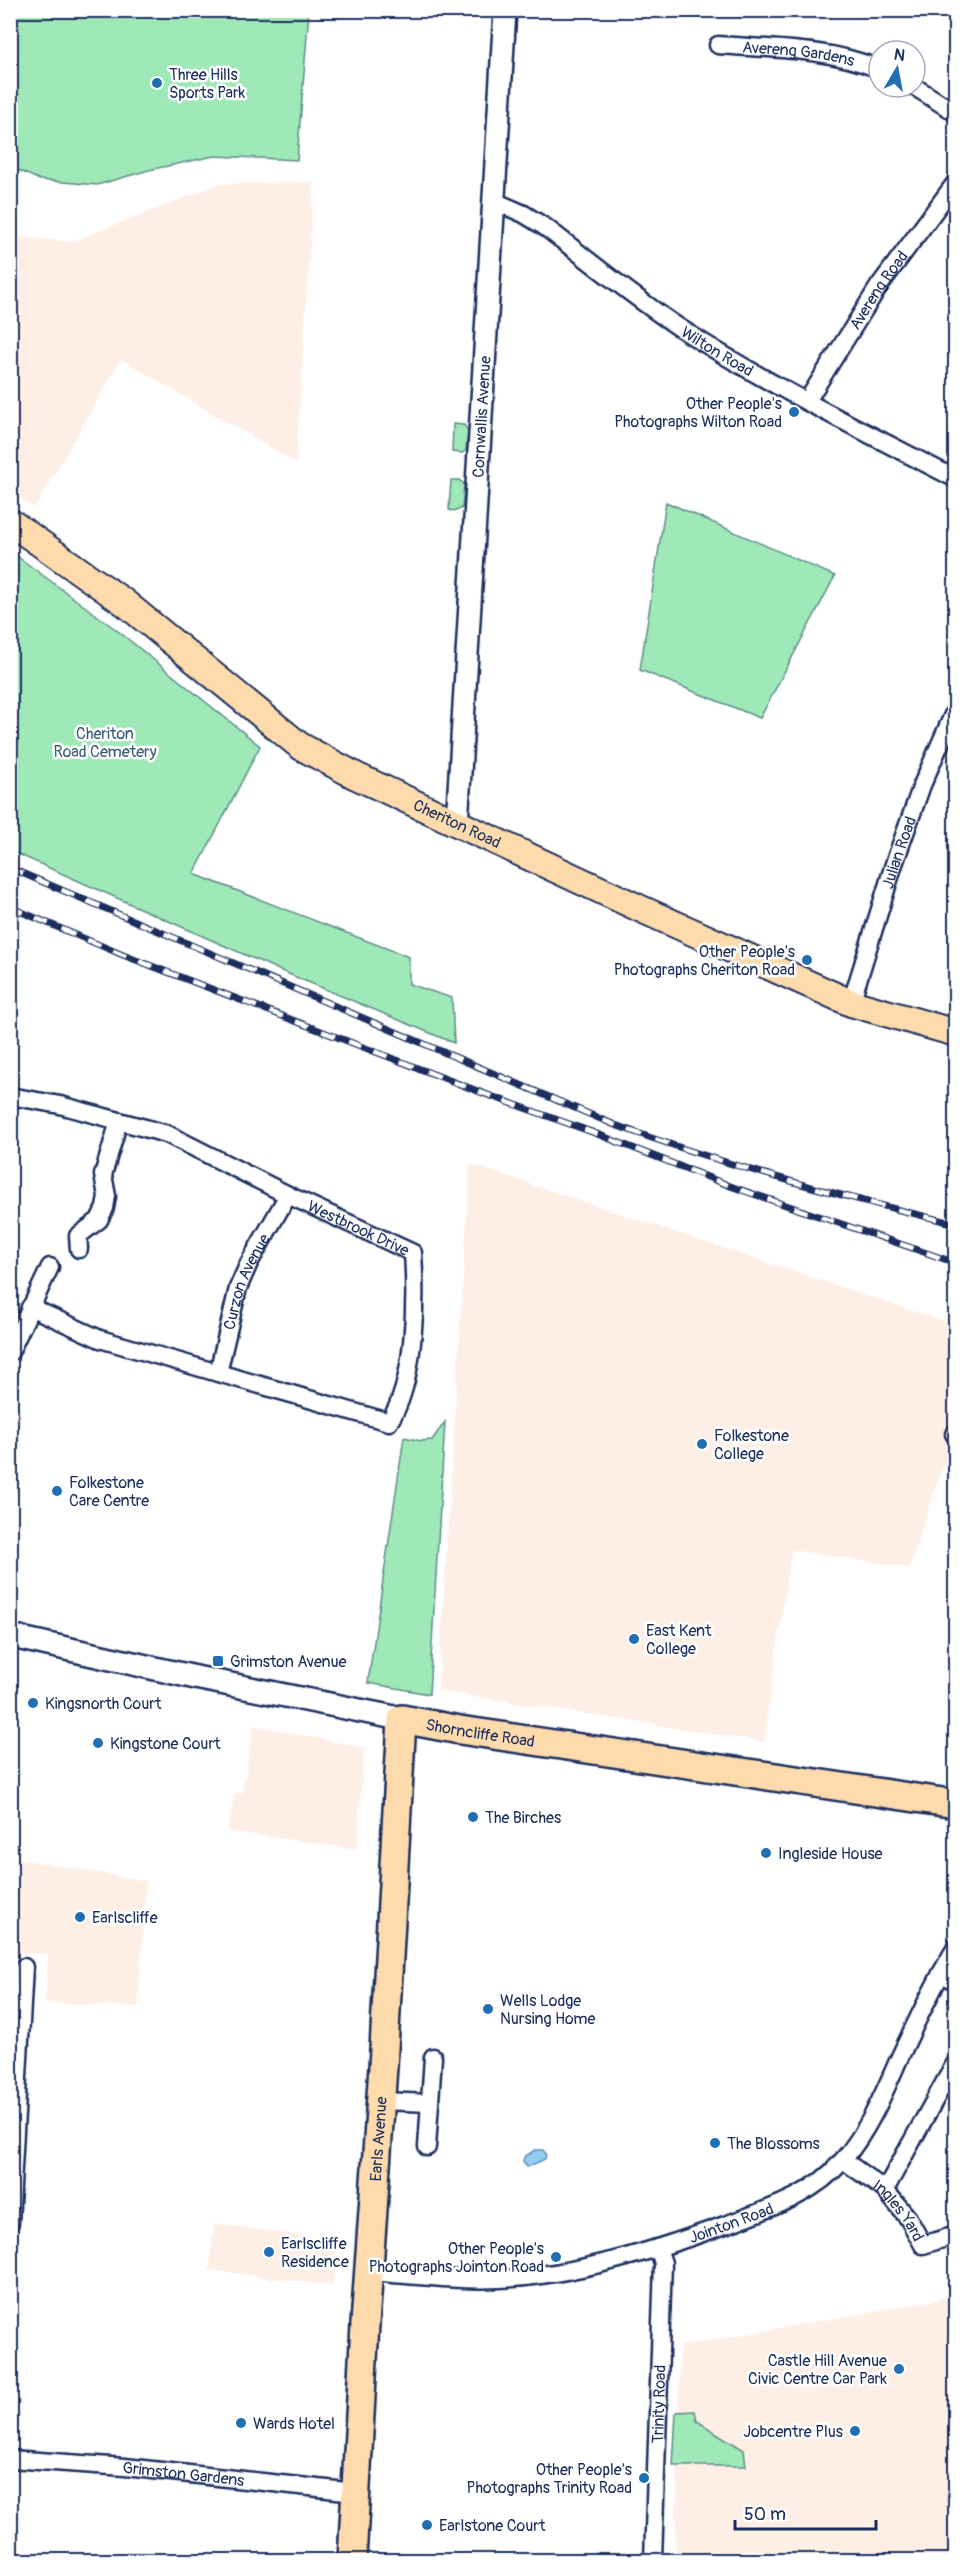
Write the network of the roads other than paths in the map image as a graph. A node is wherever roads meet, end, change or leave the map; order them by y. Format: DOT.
graph roads {
  1 [pos="505,10"];
  2 [pos="717,45"];
  3 [pos="867,66"];
  4 [pos="927,95"];
  5 [pos="956,113"];
  6 [pos="956,182"];
  7 [pos="494,201"];
  8 [pos="807,401"];
  9 [pos="956,480"];
  10 [pos="10,522"];
  11 [pos="956,708"];
  12 [pos="457,824"];
  13 [pos="851,1003"];
  14 [pos="956,1033"];
  15 [pos="10,1096"];
  16 [pos="119,1121"];
  17 [pos="288,1195"];
  18 [pos="80,1249"];
  19 [pos="50,1267"];
  20 [pos="30,1307"];
  21 [pos="10,1352"];
  22 [pos="218,1373"];
  23 [pos="10,1636"];
  24 [pos="402,1719"];
  25 [pos="956,1804"];
  26 [pos="956,1947"];
  27 [pos="24,1967"];
  28 [pos="940,1973"];
  29 [pos="956,1982"];
  30 [pos="16,2006"];
  31 [pos="433,2057"];
  32 [pos="954,2065"];
  33 [pos="381,2101"];
  34 [pos="430,2103"];
  35 [pos="427,2146"];
  36 [pos="843,2160"];
  37 [pos="885,2190"];
  38 [pos="10,2223"];
  39 [pos="956,2235"];
  40 [pos="658,2248"];
  41 [pos="369,2272"];
  42 [pos="10,2458"];
  43 [pos="356,2492"];
  44 [pos="352,2560"];
  45 [pos="653,2560"];
  1 -- 7 [label="street, Cornwallis Avenue"];
  2 -- 3 [label="street, Avereng Gardens"];
  4 -- 5 [label="street"];
  6 -- 8 [label="street, Avereng Road"];
  7 -- 8 [label="street, Wilton Road"];
  7 -- 12 [label="street, Cornwallis Avenue"];
  8 -- 9 [label="street, Wilton Road"];
  10 -- 12 [label="main road, Cheriton Road"];
  11 -- 13 [label="street, Julian Road"];
  12 -- 13 [label="main road, Cheriton Road"];
  13 -- 14 [label="main road, Cheriton Road"];
  15 -- 16 [label="street, Westbrook Drive"];
  16 -- 17 [label="street, Westbrook Drive"];
  16 -- 18 [label="street"];
  17 -- 22 [label="street, Curzon Avenue"];
  17 -- 22 [label="street, Westbrook Drive"];
  19 -- 20 [label="street"];
  20 -- 21 [label="street"];
  20 -- 22 [label="street, Westbrook Drive"];
  23 -- 24 [label="main road, Shorncliffe Road"];
  24 -- 25 [label="highway, Shorncliffe Road"];
  24 -- 33 [label="highway, Earls Avenue"];
  26 -- 28 [label="street, Jointon Road"];
  27 -- 30 [label="street"];
  28 -- 29 [label="street"];
  28 -- 36 [label="street, Jointon Road"];
  30 -- 38 [label="street"];
  31 -- 34 [label="street"];
  32 -- 37 [label="street"];
  33 -- 34 [label="street"];
  33 -- 41 [label="highway, Earls Avenue"];
  34 -- 35 [label="street"];
  36 -- 37 [label="street, Ingles Yard"];
  36 -- 40 [label="street, Jointon Road"];
  37 -- 39 [label="street, Ingles Yard"];
  40 -- 41 [label="street, Jointon Road"];
  40 -- 45 [label="street, Trinity Road"];
  41 -- 43 [label="highway, Earls Avenue"];
  42 -- 43 [label="street, Grimston Gardens"];
  43 -- 44 [label="highway, Earls Avenue"];
}
